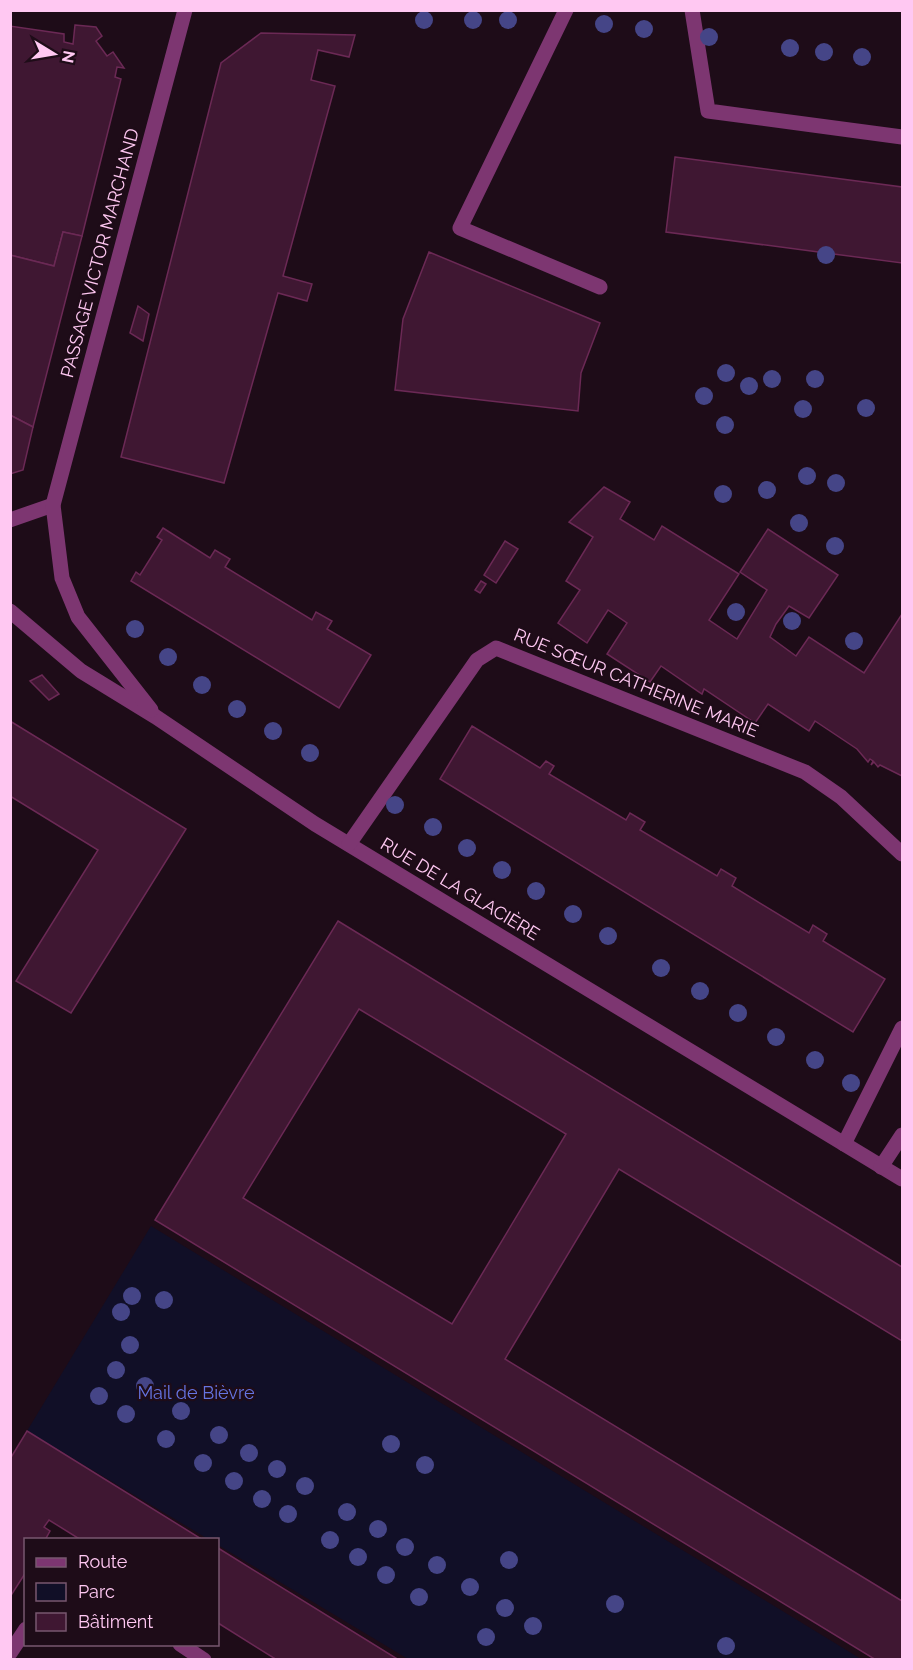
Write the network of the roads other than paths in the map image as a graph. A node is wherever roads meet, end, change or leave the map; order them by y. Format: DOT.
graph roads {
  1 [pos="185,10"];
  2 [pos="566,10"];
  3 [pos="692,10"];
  4 [pos="903,137"];
  5 [pos="600,287"];
  6 [pos="53,505"];
  7 [pos="10,520"];
  8 [pos="10,611"];
  9 [pos="156,717"];
  10 [pos="349,844"];
  11 [pos="903,854"];
  12 [pos="903,1028"];
  13 [pos="903,1135"];
  14 [pos="844,1144"];
  15 [pos="881,1167"];
  16 [pos="903,1179"];
  17 [pos="24,1632"];
  18 [pos="183,1646"];
  19 [pos="10,1653"];
  20 [pos="204,1659"];
  1 -- 6 [label="street, PASSAGE VICTOR MARCHAND"];
  2 -- 5 [label="street"];
  3 -- 4 [label="street"];
  6 -- 7 [label="street"];
  6 -- 9 [label="street, PASSAGE VICTOR MARCHAND"];
  8 -- 9 [label="street, RUE DE LA GLACIÈRE"];
  9 -- 10 [label="street, RUE DE LA GLACIÈRE"];
  10 -- 11 [label="street, RUE SŒUR CATHERINE MARIE"];
  10 -- 14 [label="street, RUE DE LA GLACIÈRE"];
  12 -- 14 [label="street"];
  13 -- 15 [label="street"];
  14 -- 15 [label="street, RUE DE LA GLACIÈRE"];
  15 -- 16 [label="street, RUE DE LA GLACIÈRE"];
  17 -- 19 [label="street"];
  18 -- 20 [label="street"];
}
